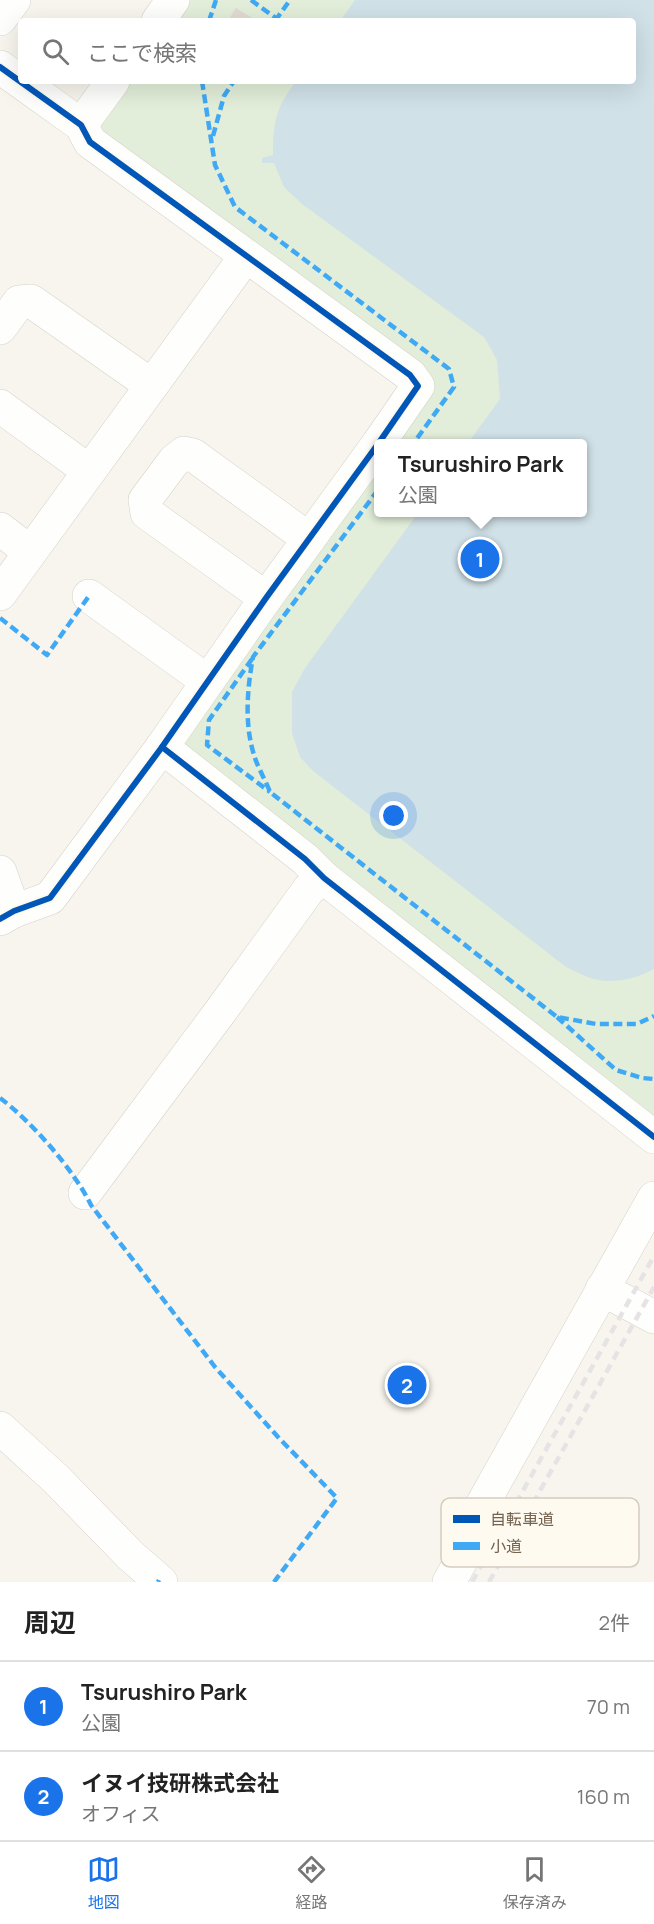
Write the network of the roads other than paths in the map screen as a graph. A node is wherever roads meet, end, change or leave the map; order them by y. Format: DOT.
graph roads {
  1 [pos="14,0"];
  2 [pos="173,0"];
  3 [pos="160,18"];
  4 [pos="0,19"];
  5 [pos="0,67"];
  6 [pos="18,80"];
  7 [pos="24,84"];
  8 [pos="111,84"];
  9 [pos="81,125"];
  10 [pos="246,256"];
  11 [pos="0,328"];
  12 [pos="151,385"];
  13 [pos="0,406"];
  14 [pos="381,439"];
  15 [pos="374,450"];
  16 [pos="90,471"];
  17 [pos="0,529"];
  18 [pos="309,539"];
  19 [pos="30,552"];
  20 [pos="0,594"];
  21 [pos="89,596"];
  22 [pos="266,598"];
  23 [pos="207,681"];
  24 [pos="162,747"];
  25 [pos="0,872"];
  26 [pos="324,878"];
  27 [pos="7,915"];
  28 [pos="654,1137"];
  29 [pos="85,1192"];
  30 [pos="654,1198"];
  31 [pos="602,1289"];
  32 [pos="654,1317"];
  33 [pos="0,1428"];
  34 [pos="486,1498"];
  35 [pos="457,1567"];
  36 [pos="161,1582"];
  37 [pos="449,1582"];
  1 -- 4 [label="street"];
  2 -- 3 [label="street"];
  5 -- 6 [label="street"];
  7 -- 9 [label="street"];
  8 -- 9 [label="street"];
  9 -- 10 [label="street"];
  10 -- 12 [label="street"];
  10 -- 14 [label="street"];
  11 -- 12 [label="street"];
  12 -- 16 [label="street"];
  13 -- 16 [label="street"];
  15 -- 18 [label="street"];
  16 -- 19 [label="street"];
  17 -- 19 [label="street"];
  18 -- 22 [label="street"];
  18 -- 22 [label="street"];
  19 -- 20 [label="street"];
  21 -- 23 [label="street"];
  22 -- 23 [label="street"];
  23 -- 24 [label="street"];
  24 -- 26 [label="street"];
  24 -- 27 [label="street"];
  25 -- 27 [label="street"];
  26 -- 28 [label="street"];
  26 -- 29 [label="street"];
  30 -- 31 [label="street"];
  31 -- 32 [label="street"];
  31 -- 34 [label="street"];
  33 -- 36 [label="street"];
  35 -- 37 [label="street"];
}
